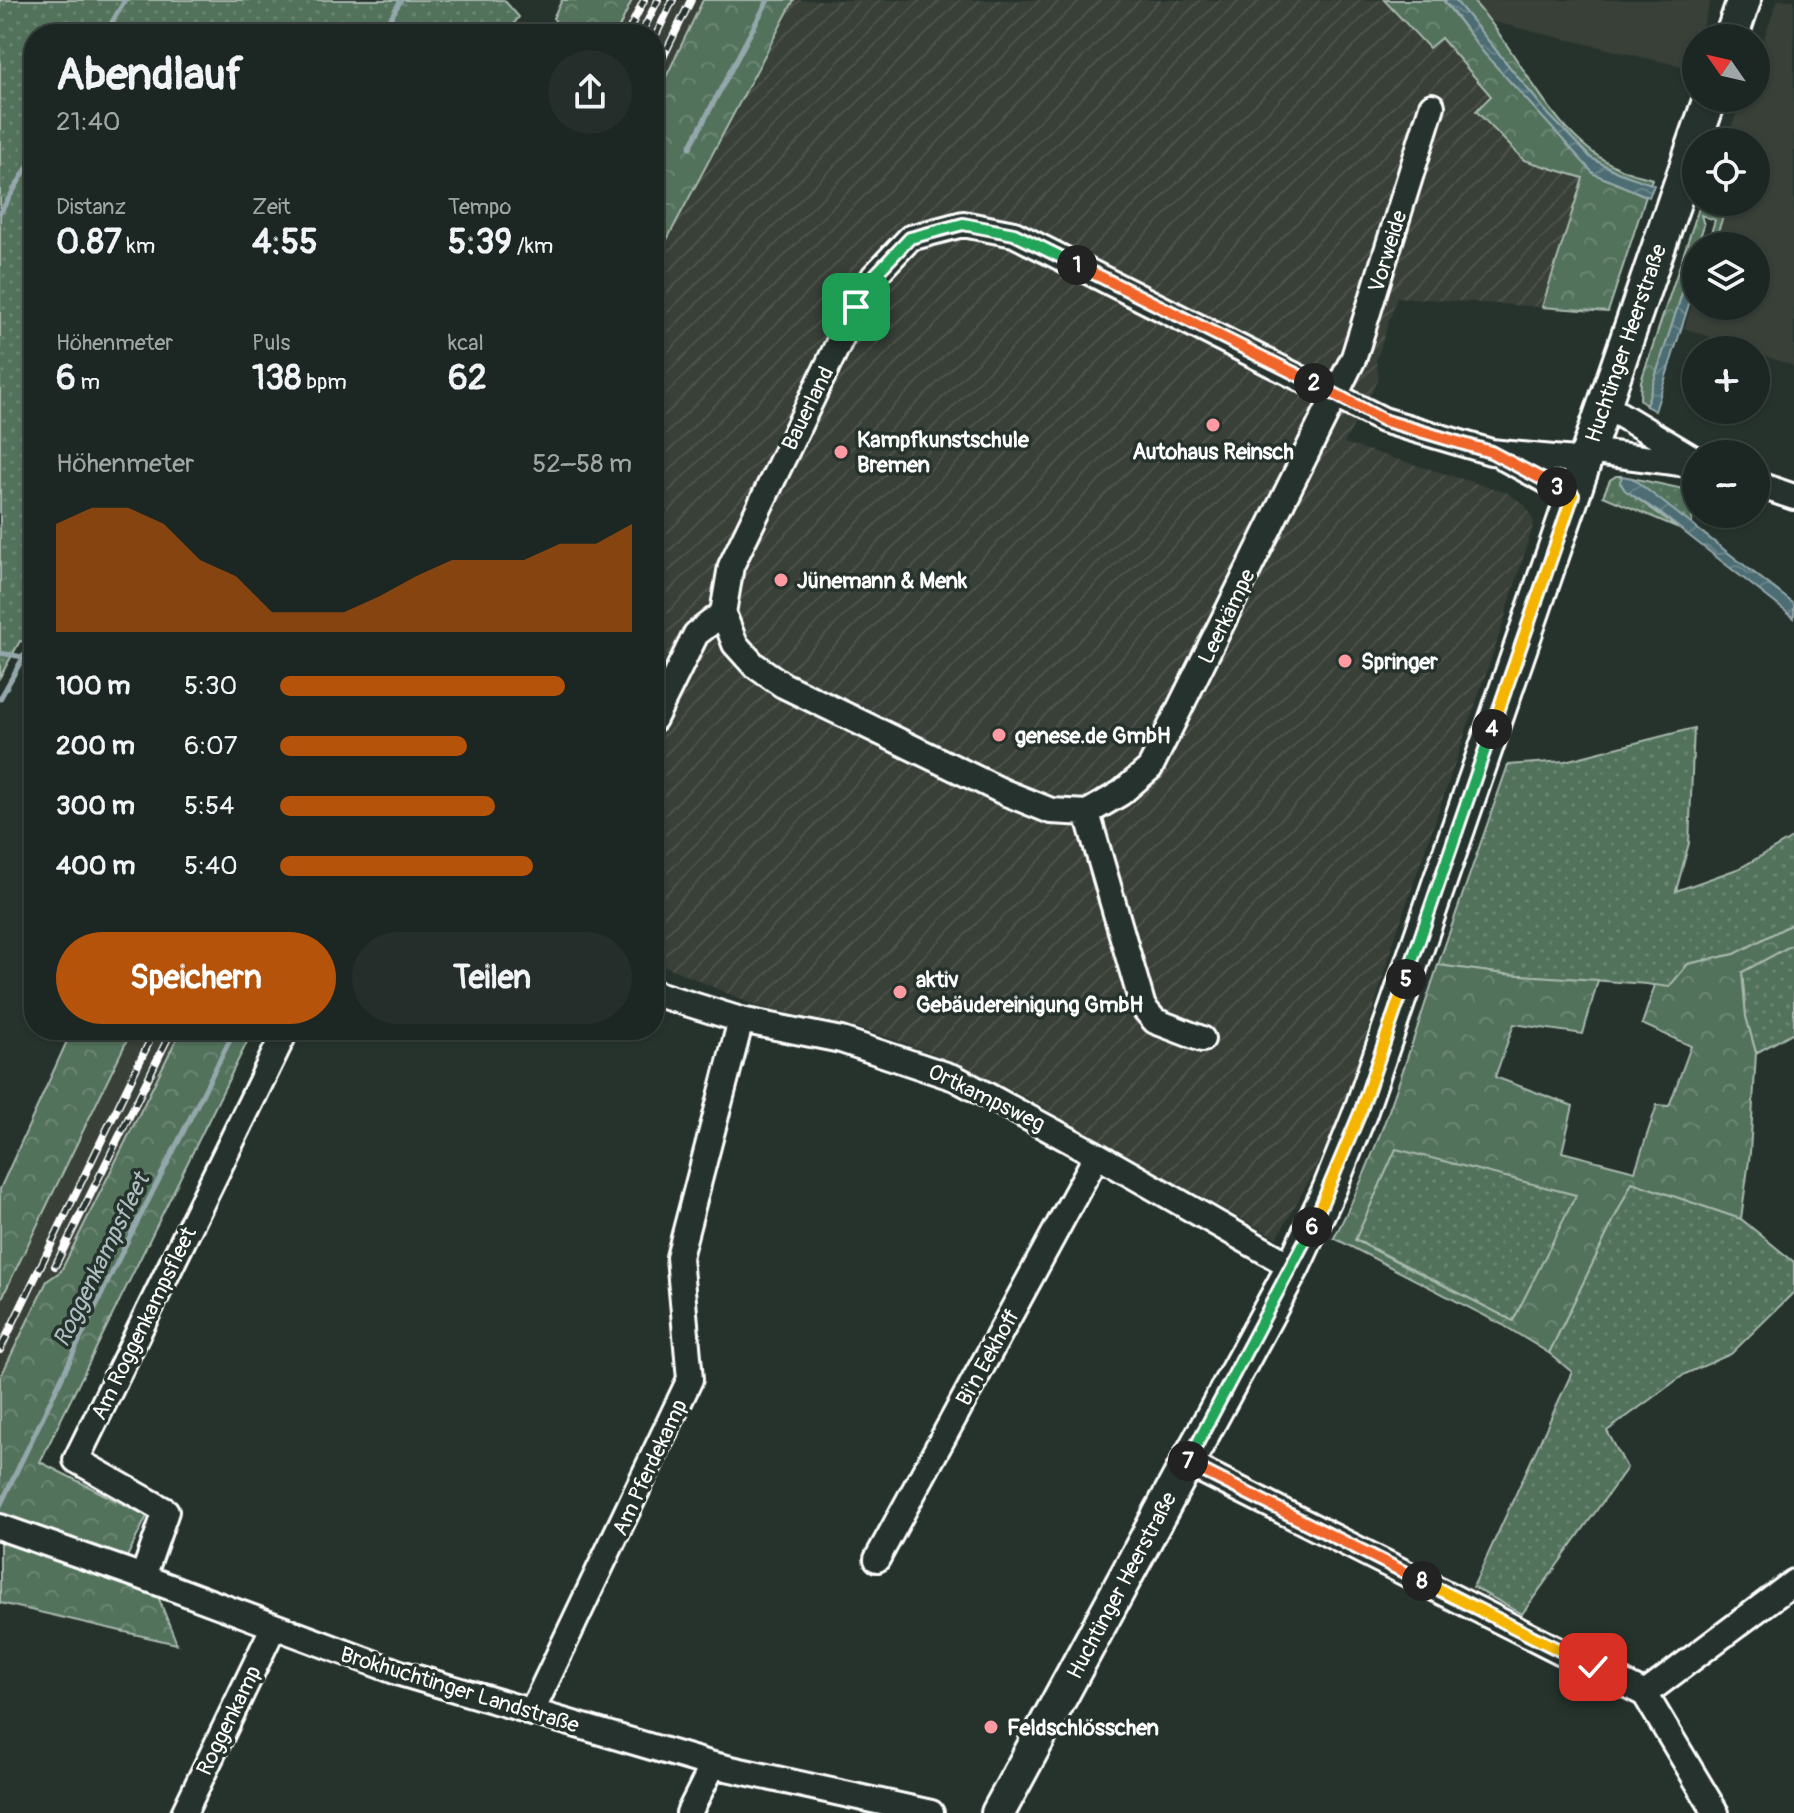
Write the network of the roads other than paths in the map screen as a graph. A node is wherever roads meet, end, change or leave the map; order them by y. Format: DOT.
graph roads {
  1 [pos="1744,0"];
  2 [pos="1736,24"];
  3 [pos="1432,106"];
  4 [pos="1705,112"];
  5 [pos="1336,394"];
  6 [pos="1604,405"];
  7 [pos="1491,452"];
  8 [pos="1682,453"];
  9 [pos="1587,456"];
  10 [pos="1682,461"];
  11 [pos="1770,489"];
  12 [pos="1573,495"];
  13 [pos="1794,497"];
  14 [pos="723,613"];
  15 [pos="664,699"];
  16 [pos="1087,813"];
  17 [pos="664,996"];
  18 [pos="741,1020"];
  19 [pos="1202,1039"];
  20 [pos="281,1040"];
  21 [pos="1097,1155"];
  22 [pos="1293,1267"];
  23 [pos="1187,1463"];
  24 [pos="0,1527"];
  25 [pos="877,1559"];
  26 [pos="143,1577"];
  27 [pos="1794,1582"];
  28 [pos="273,1628"];
  29 [pos="1645,1694"];
  30 [pos="531,1713"];
  31 [pos="713,1765"];
  32 [pos="184,1813"];
  33 [pos="689,1813"];
  34 [pos="931,1813"];
  35 [pos="998,1813"];
  36 [pos="1716,1813"];
  1 -- 2 [label="main road"];
  3 -- 5 [label="street, Vorweide"];
  4 -- 6 [label="main road, Huchtinger Heerstraße"];
  5 -- 7 [label="street, Bauerland"];
  5 -- 14 [label="street, Bauerland"];
  5 -- 16 [label="street, Leerkämpe"];
  6 -- 8 [label="street"];
  6 -- 9 [label="main road, Huchtinger Heerstraße"];
  7 -- 9 [label="street, Bauerland"];
  7 -- 12 [label="street, Bauerland"];
  9 -- 10 [label="street, Bauerland"];
  9 -- 12 [label="main road, Huchtinger Heerstraße"];
  11 -- 13 [label="street"];
  12 -- 22 [label="main road, Huchtinger Heerstraße"];
  14 -- 15 [label="street"];
  14 -- 16 [label="street"];
  16 -- 19 [label="street"];
  17 -- 18 [label="street, Ortkampsweg"];
  18 -- 21 [label="street, Ortkampsweg"];
  18 -- 30 [label="street, Am Pferdekamp"];
  20 -- 26 [label="street, Am Roggenkampsfleet"];
  21 -- 22 [label="street, Ortkampsweg"];
  21 -- 25 [label="street, Bi'n Eekhoff"];
  22 -- 23 [label="main road, Huchtinger Heerstraße"];
  23 -- 29 [label="street"];
  23 -- 35 [label="main road, Huchtinger Heerstraße"];
  24 -- 26 [label="street, Brokhuchtinger Landstraße"];
  26 -- 28 [label="street, Brokhuchtinger Landstraße"];
  27 -- 29 [label="street"];
  28 -- 30 [label="street, Brokhuchtinger Landstraße"];
  28 -- 32 [label="street, Roggenkamp"];
  29 -- 36 [label="street"];
  30 -- 31 [label="street, Brokhuchtinger Landstraße"];
  31 -- 33 [label="street"];
  31 -- 34 [label="street, Brokhuchtinger Landstraße"];
}
